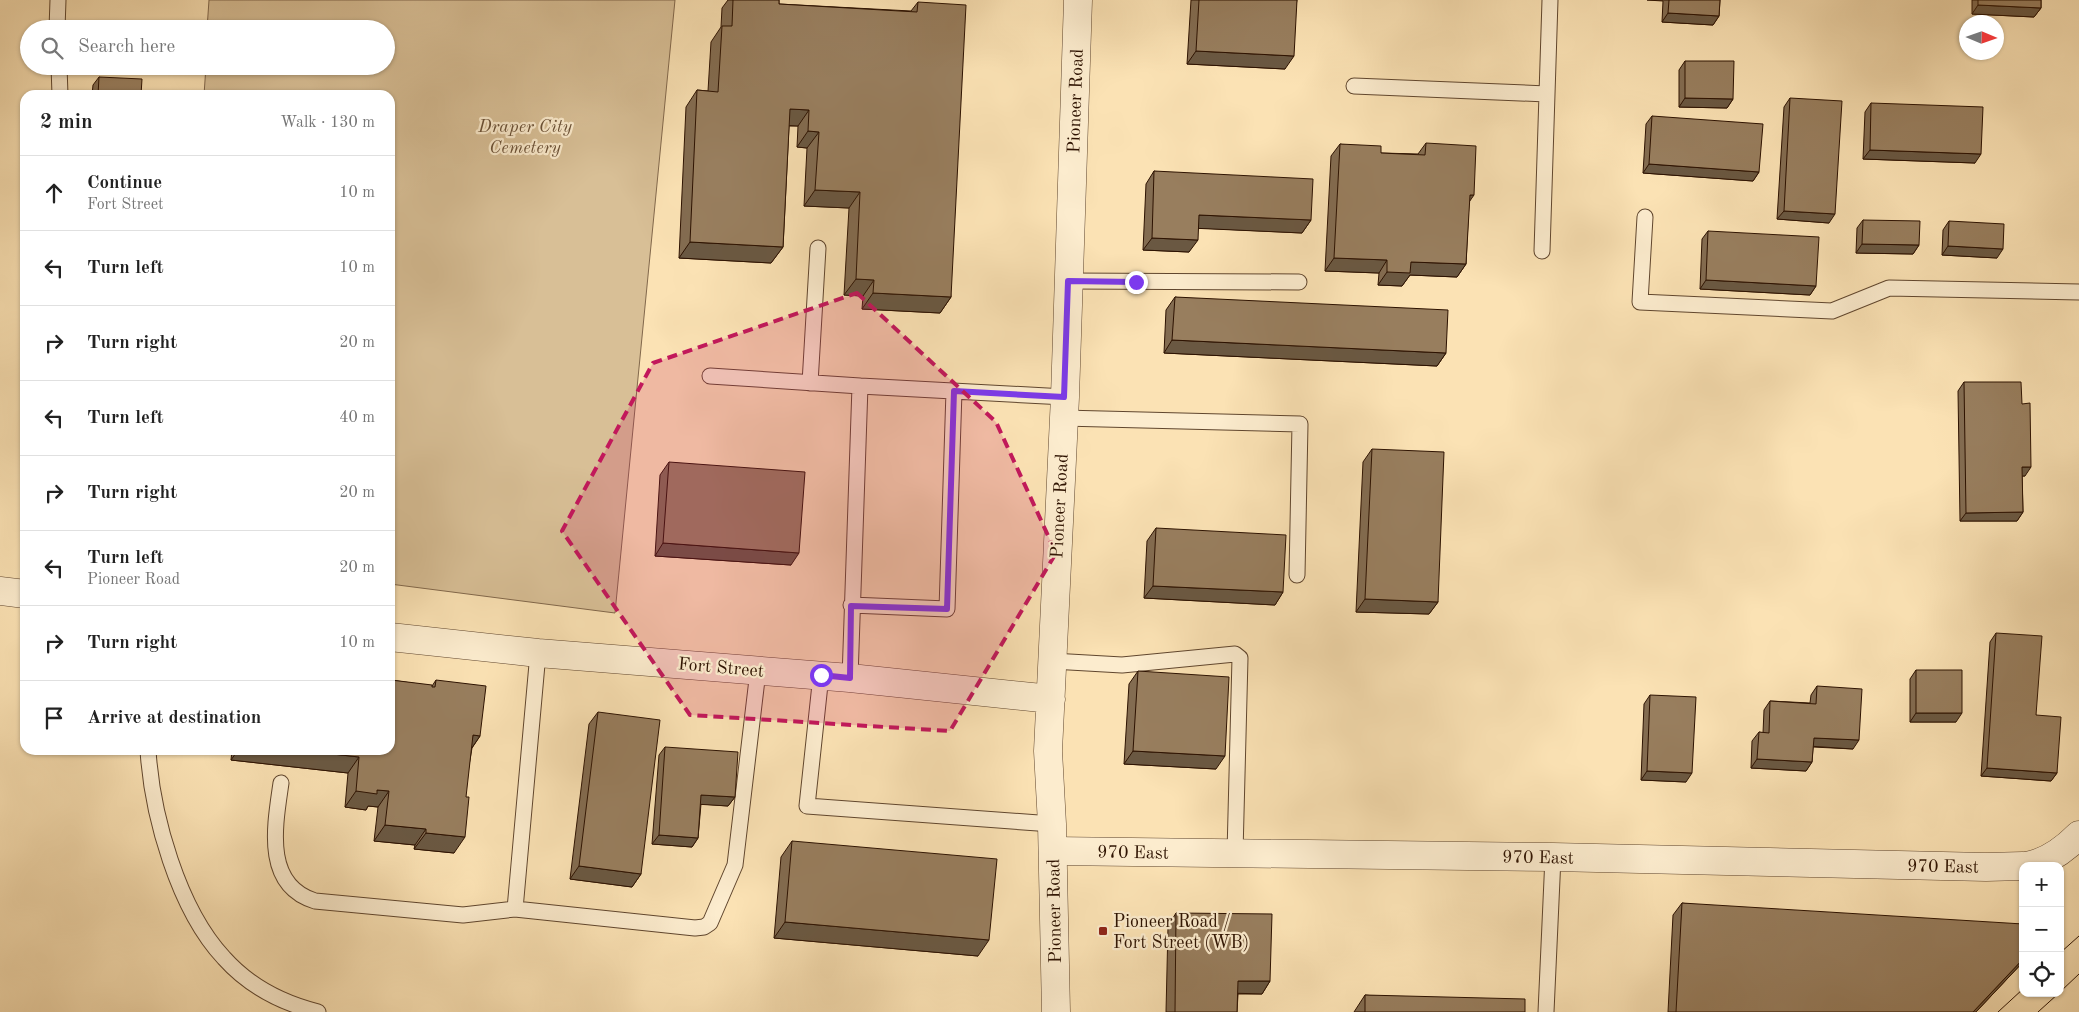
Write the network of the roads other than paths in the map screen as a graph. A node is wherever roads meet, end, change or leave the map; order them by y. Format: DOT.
graph roads {
  1 [pos="58,0"];
  2 [pos="1078,0"];
  3 [pos="1550,0"];
  4 [pos="58,20"];
  5 [pos="59,75"];
  6 [pos="1354,86"];
  7 [pos="60,90"];
  8 [pos="1547,94"];
  9 [pos="1645,217"];
  10 [pos="818,248"];
  11 [pos="1542,251"];
  12 [pos="1068,281"];
  13 [pos="1299,282"];
  14 [pos="2079,292"];
  15 [pos="710,376"];
  16 [pos="810,383"];
  17 [pos="860,386"];
  18 [pos="954,391"];
  19 [pos="1064,408"];
  20 [pos="1297,575"];
  21 [pos="0,591"];
  22 [pos="20,593"];
  23 [pos="851,606"];
  24 [pos="395,637"];
  25 [pos="538,653"];
  26 [pos="1052,661"];
  27 [pos="758,670"];
  28 [pos="821,675"];
  29 [pos="850,678"];
  30 [pos="1051,700"];
  31 [pos="149,755"];
  32 [pos="281,783"];
  33 [pos="2079,835"];
  34 [pos="1052,838"];
  35 [pos="1234,853"];
  36 [pos="1553,857"];
  37 [pos="2035,862"];
  38 [pos="2019,865"];
  39 [pos="515,909"];
  40 [pos="318,1012"];
  41 [pos="1056,1012"];
  42 [pos="1546,1012"];
  1 -- 4 [label="lane"];
  2 -- 12 [label="street, Pioneer Road"];
  3 -- 8 [label="lane"];
  5 -- 7 [label="lane"];
  6 -- 8 [label="lane"];
  8 -- 11 [label="lane"];
  9 -- 14 [label="lane"];
  10 -- 16 [label="lane"];
  12 -- 13 [label="lane"];
  12 -- 19 [label="street, Pioneer Road"];
  15 -- 16 [label="lane"];
  16 -- 17 [label="lane"];
  17 -- 18 [label="lane"];
  17 -- 23 [label="lane"];
  18 -- 19 [label="lane"];
  18 -- 23 [label="lane"];
  19 -- 20 [label="lane"];
  19 -- 26 [label="street, Pioneer Road"];
  21 -- 22 [label="street"];
  23 -- 29 [label="lane"];
  24 -- 25 [label="street, Fort Street"];
  25 -- 27 [label="street, Fort Street"];
  25 -- 39 [label="lane"];
  26 -- 30 [label="street, Pioneer Road"];
  26 -- 35 [label="lane"];
  27 -- 28 [label="street, Fort Street"];
  27 -- 39 [label="lane"];
  28 -- 29 [label="street, Fort Street"];
  28 -- 34 [label="lane"];
  29 -- 30 [label="street, Fort Street"];
  30 -- 34 [label="street, Pioneer Road"];
  31 -- 40 [label="lane"];
  32 -- 39 [label="lane"];
  33 -- 37 [label="street, 970 East"];
  34 -- 35 [label="street, 970 East"];
  34 -- 41 [label="street, Pioneer Road"];
  35 -- 36 [label="street, 970 East"];
  36 -- 38 [label="street, 970 East"];
  36 -- 42 [label="lane"];
}
